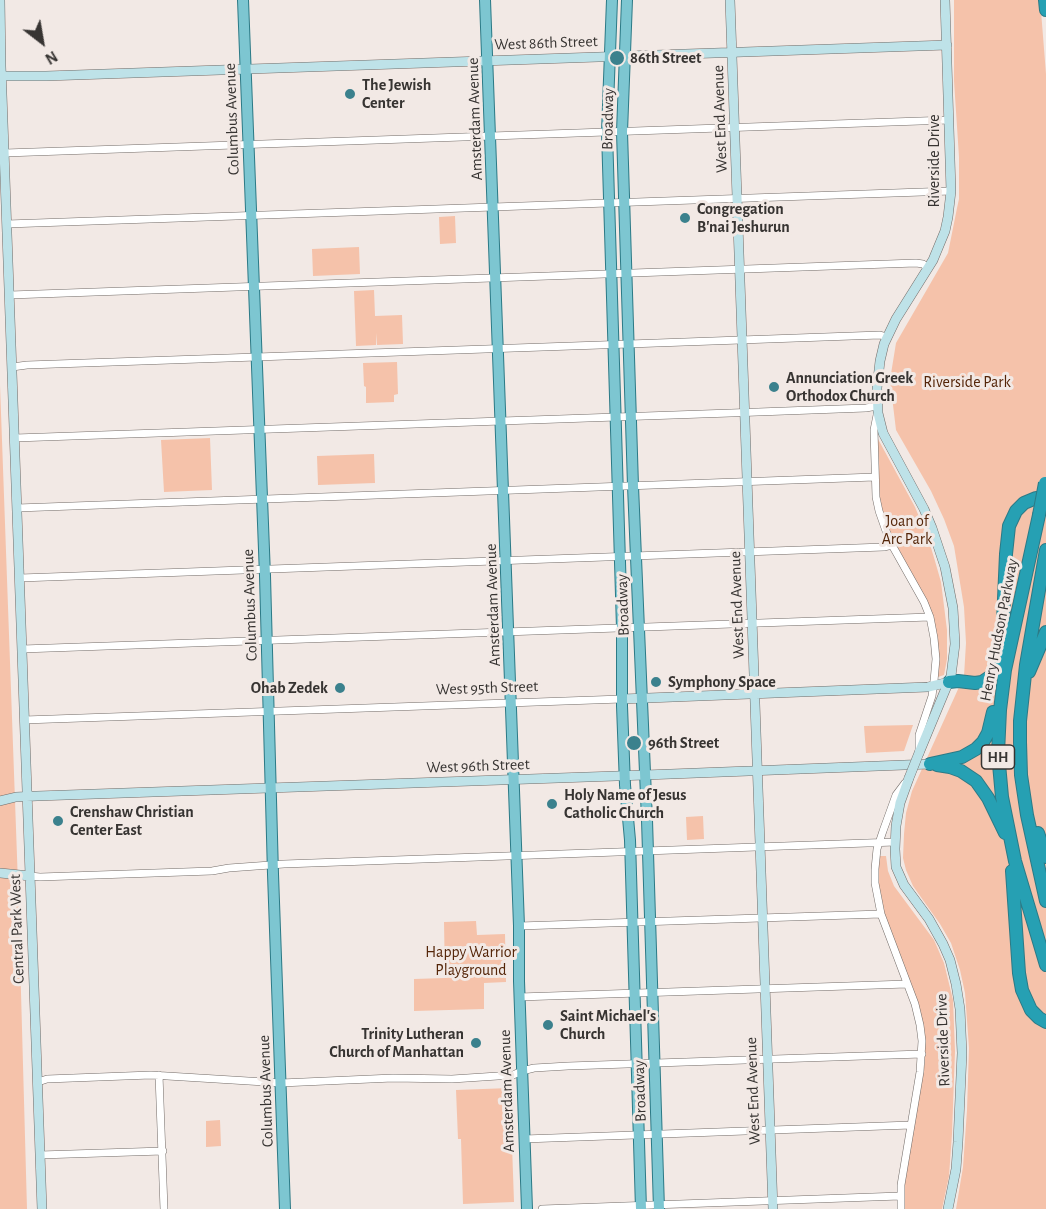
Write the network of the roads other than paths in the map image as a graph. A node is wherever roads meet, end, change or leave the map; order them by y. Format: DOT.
graph roads {
  1 [pos="0,0"];
  2 [pos="6,0"];
  3 [pos="243,0"];
  4 [pos="486,0"];
  5 [pos="612,0"];
  6 [pos="627,0"];
  7 [pos="730,0"];
  8 [pos="945,0"];
  9 [pos="1045,0"];
  10 [pos="1046,10"];
  11 [pos="947,45"];
  12 [pos="732,52"];
  13 [pos="610,56"];
  14 [pos="625,56"];
  15 [pos="488,60"];
  16 [pos="245,69"];
  17 [pos="1,77"];
  18 [pos="949,120"];
  19 [pos="735,128"];
  20 [pos="607,132"];
  21 [pos="622,132"];
  22 [pos="490,136"];
  23 [pos="249,145"];
  24 [pos="5,153"];
  25 [pos="951,191"];
  26 [pos="738,199"];
  27 [pos="609,203"];
  28 [pos="624,203"];
  29 [pos="493,207"];
  30 [pos="251,215"];
  31 [pos="7,224"];
  32 [pos="928,268"];
  33 [pos="740,270"];
  34 [pos="611,273"];
  35 [pos="626,273"];
  36 [pos="495,278"];
  37 [pos="254,286"];
  38 [pos="10,295"];
  39 [pos="887,337"];
  40 [pos="742,340"];
  41 [pos="613,344"];
  42 [pos="629,344"];
  43 [pos="498,348"];
  44 [pos="257,357"];
  45 [pos="12,367"];
  46 [pos="878,409"];
  47 [pos="745,412"];
  48 [pos="631,416"];
  49 [pos="615,417"];
  50 [pos="500,421"];
  51 [pos="259,429"];
  52 [pos="15,438"];
  53 [pos="875,477"];
  54 [pos="1045,480"];
  55 [pos="747,482"];
  56 [pos="617,486"];
  57 [pos="633,486"];
  58 [pos="503,490"];
  59 [pos="1046,498"];
  60 [pos="261,499"];
  61 [pos="17,508"];
  62 [pos="892,545"];
  63 [pos="1046,550"];
  64 [pos="750,553"];
  65 [pos="636,556"];
  66 [pos="619,557"];
  67 [pos="506,561"];
  68 [pos="265,569"];
  69 [pos="20,578"];
  70 [pos="930,617"];
  71 [pos="752,623"];
  72 [pos="639,627"];
  73 [pos="621,628"];
  74 [pos="509,632"];
  75 [pos="1046,632"];
  76 [pos="266,641"];
  77 [pos="22,649"];
  78 [pos="1005,670"];
  79 [pos="1025,681"];
  80 [pos="949,682"];
  81 [pos="933,686"];
  82 [pos="755,695"];
  83 [pos="642,698"];
  84 [pos="622,699"];
  85 [pos="511,702"];
  86 [pos="269,711"];
  87 [pos="24,720"];
  88 [pos="919,753"];
  89 [pos="930,764"];
  90 [pos="757,770"];
  91 [pos="645,775"];
  92 [pos="625,776"];
  93 [pos="909,778"];
  94 [pos="513,779"];
  95 [pos="272,788"];
  96 [pos="27,796"];
  97 [pos="0,801"];
  98 [pos="1025,801"];
  99 [pos="879,842"];
  100 [pos="895,842"];
  101 [pos="1011,844"];
  102 [pos="760,847"];
  103 [pos="630,851"];
  104 [pos="648,851"];
  105 [pos="516,855"];
  106 [pos="1046,857"];
  107 [pos="1015,861"];
  108 [pos="273,865"];
  109 [pos="0,873"];
  110 [pos="30,876"];
  111 [pos="1046,901"];
  112 [pos="881,914"];
  113 [pos="763,917"];
  114 [pos="649,921"];
  115 [pos="632,922"];
  116 [pos="519,926"];
  117 [pos="1046,965"];
  118 [pos="907,984"];
  119 [pos="765,988"];
  120 [pos="635,993"];
  121 [pos="651,993"];
  122 [pos="519,997"];
  123 [pos="1046,1022"];
  124 [pos="922,1054"];
  125 [pos="768,1060"];
  126 [pos="637,1064"];
  127 [pos="654,1064"];
  128 [pos="522,1071"];
  129 [pos="159,1075"];
  130 [pos="38,1082"];
  131 [pos="281,1083"];
  132 [pos="911,1125"];
  133 [pos="770,1130"];
  134 [pos="656,1134"];
  135 [pos="638,1135"];
  136 [pos="524,1139"];
  137 [pos="163,1151"];
  138 [pos="40,1155"];
  139 [pos="900,1196"];
  140 [pos="772,1205"];
  141 [pos="641,1207"];
  142 [pos="659,1207"];
  143 [pos="42,1209"];
  144 [pos="164,1209"];
  145 [pos="285,1209"];
  146 [pos="526,1209"];
  147 [pos="542,1209"];
  148 [pos="901,1209"];
  149 [pos="948,1209"];
  1 -- 2 [label="street"];
  1 -- 17 [label="main road, Central Park West"];
  3 -- 16 [label="main road, Columbus Avenue"];
  4 -- 15 [label="main road, Amsterdam Avenue"];
  5 -- 13 [label="main road, Broadway"];
  6 -- 14 [label="main road, Broadway"];
  7 -- 12 [label="main road, West End Avenue"];
  8 -- 11 [label="main road, Riverside Drive"];
  9 -- 10 [label="highway"];
  11 -- 12 [label="main road, West 86th Street"];
  11 -- 18 [label="main road, Riverside Drive"];
  12 -- 14 [label="main road, West 86th Street"];
  12 -- 19 [label="main road, West End Avenue"];
  13 -- 14 [label="main road, West 86th Street"];
  13 -- 15 [label="main road, West 86th Street"];
  13 -- 20 [label="main road, Broadway"];
  14 -- 21 [label="main road, Broadway"];
  15 -- 16 [label="main road, West 86th Street"];
  15 -- 22 [label="main road, Amsterdam Avenue"];
  16 -- 17 [label="main road, West 86th Street"];
  16 -- 23 [label="main road, Columbus Avenue"];
  17 -- 24 [label="main road, Central Park West"];
  18 -- 19 [label="street"];
  18 -- 25 [label="main road, Riverside Drive"];
  19 -- 21 [label="street"];
  19 -- 26 [label="main road, West End Avenue"];
  20 -- 21 [label="street"];
  20 -- 22 [label="street"];
  20 -- 27 [label="main road, Broadway"];
  21 -- 28 [label="main road, Broadway"];
  22 -- 23 [label="street"];
  22 -- 29 [label="main road, Amsterdam Avenue"];
  23 -- 24 [label="street"];
  23 -- 30 [label="main road, Columbus Avenue"];
  24 -- 31 [label="main road, Central Park West"];
  25 -- 26 [label="street"];
  25 -- 32 [label="main road, Riverside Drive"];
  26 -- 28 [label="street"];
  26 -- 33 [label="main road, West End Avenue"];
  27 -- 28 [label="street"];
  27 -- 29 [label="street"];
  27 -- 34 [label="main road, Broadway"];
  28 -- 35 [label="main road, Broadway"];
  29 -- 30 [label="street"];
  29 -- 36 [label="main road, Amsterdam Avenue"];
  30 -- 31 [label="street"];
  30 -- 37 [label="main road, Columbus Avenue"];
  31 -- 38 [label="main road, Central Park West"];
  32 -- 33 [label="street"];
  32 -- 39 [label="main road, Riverside Drive"];
  33 -- 35 [label="street"];
  33 -- 40 [label="main road, West End Avenue"];
  34 -- 35 [label="street"];
  34 -- 36 [label="street"];
  34 -- 41 [label="main road, Broadway"];
  35 -- 42 [label="main road, Broadway"];
  36 -- 37 [label="street"];
  36 -- 43 [label="main road, Amsterdam Avenue"];
  37 -- 38 [label="street"];
  37 -- 44 [label="main road, Columbus Avenue"];
  38 -- 45 [label="main road, Central Park West"];
  39 -- 40 [label="street"];
  39 -- 46 [label="main road, Riverside Drive"];
  40 -- 42 [label="street"];
  40 -- 47 [label="main road, West End Avenue"];
  41 -- 42 [label="street"];
  41 -- 43 [label="street"];
  41 -- 49 [label="main road, Broadway"];
  42 -- 48 [label="main road, Broadway"];
  43 -- 44 [label="street"];
  43 -- 50 [label="main road, Amsterdam Avenue"];
  44 -- 45 [label="street"];
  44 -- 51 [label="main road, Columbus Avenue"];
  45 -- 52 [label="main road, Central Park West"];
  46 -- 47 [label="street"];
  46 -- 53 [label="street, Riverside Drive"];
  46 -- 80 [label="main road, Riverside Drive"];
  47 -- 48 [label="street"];
  47 -- 55 [label="main road, West End Avenue"];
  48 -- 49 [label="street"];
  48 -- 57 [label="main road, Broadway"];
  49 -- 50 [label="street"];
  49 -- 56 [label="main road, Broadway"];
  50 -- 51 [label="street"];
  50 -- 58 [label="main road, Amsterdam Avenue"];
  51 -- 52 [label="street"];
  51 -- 60 [label="main road, Columbus Avenue"];
  52 -- 61 [label="main road, Central Park West"];
  53 -- 55 [label="street"];
  53 -- 62 [label="street, Riverside Drive"];
  54 -- 78 [label="highway, Henry Hudson Parkway / HH, bridge"];
  55 -- 57 [label="street"];
  55 -- 64 [label="main road, West End Avenue"];
  56 -- 57 [label="street"];
  56 -- 58 [label="street"];
  56 -- 66 [label="main road, Broadway"];
  57 -- 65 [label="main road, Broadway"];
  58 -- 60 [label="street"];
  58 -- 67 [label="main road, Amsterdam Avenue"];
  59 -- 80 [label="highway"];
  60 -- 61 [label="street"];
  60 -- 68 [label="main road, Columbus Avenue"];
  61 -- 69 [label="main road, Central Park West"];
  62 -- 64 [label="street"];
  62 -- 70 [label="street, Riverside Drive"];
  63 -- 79 [label="highway, Henry Hudson Parkway / HH"];
  64 -- 65 [label="street"];
  64 -- 71 [label="main road, West End Avenue"];
  65 -- 66 [label="street"];
  65 -- 72 [label="main road, Broadway"];
  66 -- 67 [label="street"];
  66 -- 73 [label="main road, Broadway"];
  67 -- 68 [label="street"];
  67 -- 74 [label="main road, Amsterdam Avenue"];
  68 -- 69 [label="street"];
  68 -- 76 [label="main road, Columbus Avenue"];
  69 -- 77 [label="main road, Central Park West"];
  70 -- 71 [label="street"];
  70 -- 81 [label="street, Riverside Drive"];
  71 -- 72 [label="street"];
  71 -- 82 [label="main road, West End Avenue"];
  72 -- 73 [label="street"];
  72 -- 83 [label="main road, Broadway"];
  73 -- 74 [label="street"];
  73 -- 84 [label="main road, Broadway"];
  74 -- 76 [label="street"];
  74 -- 85 [label="main road, Amsterdam Avenue"];
  75 -- 79 [label="highway"];
  76 -- 77 [label="street"];
  76 -- 86 [label="main road, Columbus Avenue"];
  77 -- 87 [label="main road, Central Park West"];
  78 -- 89 [label="highway"];
  78 -- 101 [label="highway, Henry Hudson Parkway / HH"];
  79 -- 98 [label="highway, Henry Hudson Parkway / HH"];
  80 -- 81 [label="main road, West 95th Street"];
  80 -- 88 [label="main road, Riverside Drive"];
  81 -- 82 [label="main road, West 95th Street"];
  81 -- 88 [label="street, Riverside Drive"];
  82 -- 83 [label="main road, West 95th Street"];
  82 -- 90 [label="main road, West End Avenue"];
  83 -- 84 [label="main road, West 95th Street"];
  83 -- 91 [label="main road, Broadway"];
  84 -- 85 [label="street, West 95th Street"];
  84 -- 92 [label="main road, Broadway"];
  85 -- 86 [label="street, West 95th Street"];
  85 -- 94 [label="main road, Amsterdam Avenue"];
  86 -- 87 [label="street, West 95th Street"];
  86 -- 95 [label="main road, Columbus Avenue"];
  87 -- 96 [label="main road, Central Park West"];
  88 -- 93 [label="main road, Riverside Drive, bridge"];
  89 -- 90 [label="main road, West 96th Street"];
  89 -- 101 [label="highway"];
  90 -- 91 [label="main road, West 96th Street"];
  90 -- 102 [label="main road, West End Avenue"];
  91 -- 92 [label="main road, West 96th Street"];
  91 -- 104 [label="main road, Broadway"];
  92 -- 94 [label="main road, West 96th Street"];
  92 -- 103 [label="main road, Broadway"];
  93 -- 99 [label="street, Riverside Drive"];
  93 -- 100 [label="main road, Riverside Drive"];
  94 -- 95 [label="main road, West 96th Street"];
  94 -- 105 [label="main road, Amsterdam Avenue"];
  95 -- 96 [label="main road, West 96th Street"];
  95 -- 108 [label="main road, Columbus Avenue"];
  96 -- 97 [label="main road, West 96th Street"];
  96 -- 110 [label="main road, Central Park West"];
  98 -- 106 [label="highway"];
  98 -- 111 [label="highway, Henry Hudson Parkway / HH"];
  99 -- 100 [label="street"];
  99 -- 102 [label="street"];
  99 -- 112 [label="street, Riverside Drive"];
  100 -- 149 [label="main road, Riverside Drive"];
  101 -- 107 [label="highway, Henry Hudson Parkway / HH"];
  102 -- 104 [label="street"];
  102 -- 113 [label="main road, West End Avenue"];
  103 -- 104 [label="street"];
  103 -- 105 [label="street"];
  103 -- 115 [label="main road, Broadway"];
  104 -- 114 [label="main road, Broadway"];
  105 -- 108 [label="street"];
  105 -- 116 [label="main road, Amsterdam Avenue"];
  107 -- 117 [label="highway, Henry Hudson Parkway / HH"];
  107 -- 123 [label="highway"];
  108 -- 110 [label="street"];
  108 -- 131 [label="main road, Columbus Avenue"];
  109 -- 110 [label="main road"];
  110 -- 130 [label="main road, Central Park West"];
  112 -- 113 [label="street"];
  112 -- 118 [label="street, Riverside Drive"];
  113 -- 114 [label="street"];
  113 -- 119 [label="main road, West End Avenue"];
  114 -- 115 [label="street"];
  114 -- 121 [label="main road, Broadway"];
  115 -- 116 [label="street"];
  115 -- 120 [label="main road, Broadway"];
  116 -- 122 [label="main road, Amsterdam Avenue"];
  118 -- 119 [label="street"];
  118 -- 124 [label="street, Riverside Drive"];
  119 -- 121 [label="street"];
  119 -- 125 [label="main road, West End Avenue"];
  120 -- 121 [label="street"];
  120 -- 122 [label="street"];
  120 -- 126 [label="main road, Broadway"];
  121 -- 127 [label="main road, Broadway"];
  122 -- 128 [label="main road, Amsterdam Avenue"];
  124 -- 125 [label="street"];
  124 -- 132 [label="street, Riverside Drive"];
  125 -- 127 [label="street"];
  125 -- 133 [label="main road, West End Avenue"];
  126 -- 127 [label="street"];
  126 -- 128 [label="street"];
  126 -- 135 [label="main road, Broadway"];
  127 -- 134 [label="main road, Broadway"];
  128 -- 131 [label="street"];
  128 -- 136 [label="main road, Amsterdam Avenue"];
  129 -- 130 [label="street"];
  129 -- 131 [label="street"];
  129 -- 137 [label="street"];
  130 -- 138 [label="main road, Central Park West"];
  131 -- 145 [label="main road, Columbus Avenue"];
  132 -- 133 [label="street"];
  132 -- 139 [label="street, Riverside Drive"];
  133 -- 134 [label="street"];
  133 -- 140 [label="main road, West End Avenue"];
  134 -- 135 [label="street"];
  134 -- 142 [label="main road, Broadway"];
  135 -- 136 [label="street"];
  135 -- 141 [label="main road, Broadway"];
  136 -- 146 [label="main road, Amsterdam Avenue"];
  137 -- 138 [label="street"];
  137 -- 144 [label="street"];
  138 -- 143 [label="main road, Central Park West"];
  139 -- 140 [label="street"];
  139 -- 148 [label="street, Riverside Drive"];
  140 -- 142 [label="street"];
  141 -- 142 [label="street"];
  141 -- 147 [label="street"];
}
